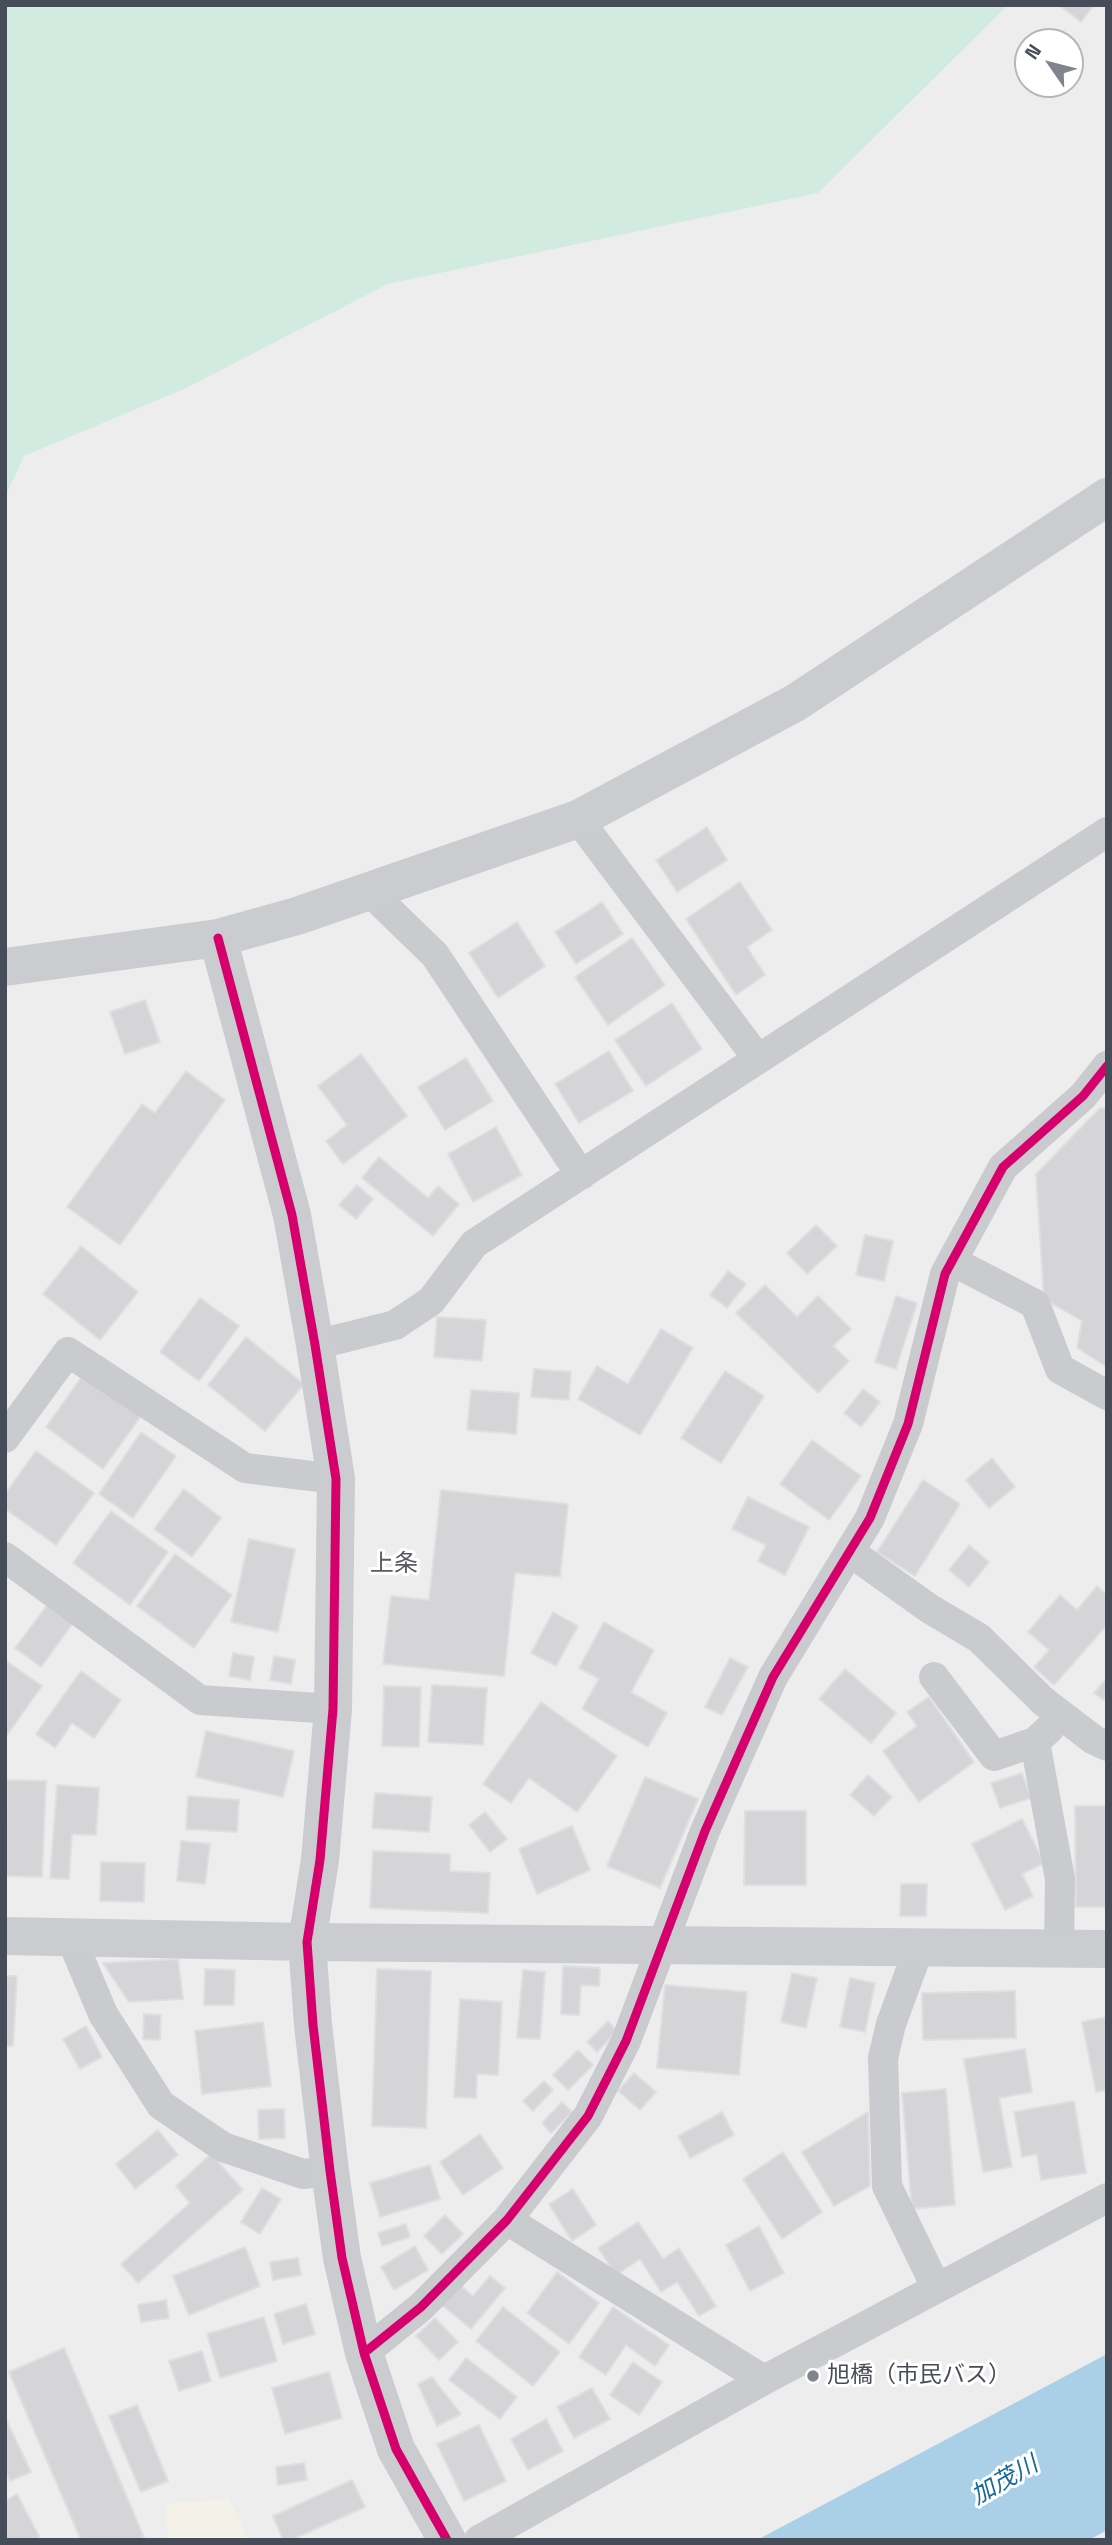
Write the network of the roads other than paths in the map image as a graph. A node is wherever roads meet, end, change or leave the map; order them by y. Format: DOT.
graph roads {
  1 [pos="1107,497"];
  2 [pos="578,819"];
  3 [pos="1107,832"];
  4 [pos="369,891"];
  5 [pos="218,937"];
  6 [pos="5,967"];
  7 [pos="758,1059"];
  8 [pos="1107,1066"];
  9 [pos="581,1175"];
  10 [pos="952,1261"];
  11 [pos="316,1345"];
  12 [pos="1107,1395"];
  13 [pos="5,1438"];
  14 [pos="336,1479"];
  15 [pos="850,1552"];
  16 [pos="5,1557"];
  17 [pos="934,1678"];
  18 [pos="333,1709"];
  19 [pos="1063,1717"];
  20 [pos="1035,1742"];
  21 [pos="1107,1746"];
  22 [pos="5,1936"];
  23 [pos="71,1938"];
  24 [pos="307,1942"];
  25 [pos="662,1945"];
  26 [pos="919,1948"];
  27 [pos="1059,1949"];
  28 [pos="1107,1949"];
  29 [pos="330,2171"];
  30 [pos="1107,2198"];
  31 [pos="507,2220"];
  32 [pos="936,2287"];
  33 [pos="365,2353"];
  34 [pos="764,2380"];
  35 [pos="447,2540"];
  36 [pos="479,2540"];
  1 -- 2 [label="street"];
  2 -- 4 [label="street"];
  2 -- 7 [label="street"];
  3 -- 7 [label="street"];
  4 -- 5 [label="street"];
  4 -- 9 [label="street"];
  5 -- 6 [label="street"];
  5 -- 11 [label="street"];
  7 -- 9 [label="street"];
  8 -- 10 [label="street"];
  9 -- 11 [label="street"];
  10 -- 12 [label="street"];
  10 -- 15 [label="street"];
  11 -- 14 [label="street"];
  13 -- 14 [label="street"];
  14 -- 18 [label="street"];
  15 -- 19 [label="street"];
  15 -- 25 [label="street"];
  16 -- 18 [label="street"];
  17 -- 20 [label="street"];
  18 -- 24 [label="street"];
  19 -- 20 [label="street"];
  19 -- 21 [label="street"];
  20 -- 27 [label="street"];
  22 -- 23 [label="street"];
  23 -- 24 [label="street"];
  23 -- 29 [label="street"];
  24 -- 25 [label="street"];
  24 -- 29 [label="street"];
  25 -- 26 [label="street"];
  25 -- 31 [label="street"];
  26 -- 27 [label="street"];
  26 -- 32 [label="street"];
  27 -- 28 [label="street"];
  29 -- 33 [label="street"];
  30 -- 32 [label="street"];
  31 -- 33 [label="street"];
  31 -- 34 [label="street"];
  32 -- 34 [label="street"];
  33 -- 35 [label="street"];
  34 -- 36 [label="street"];
}
